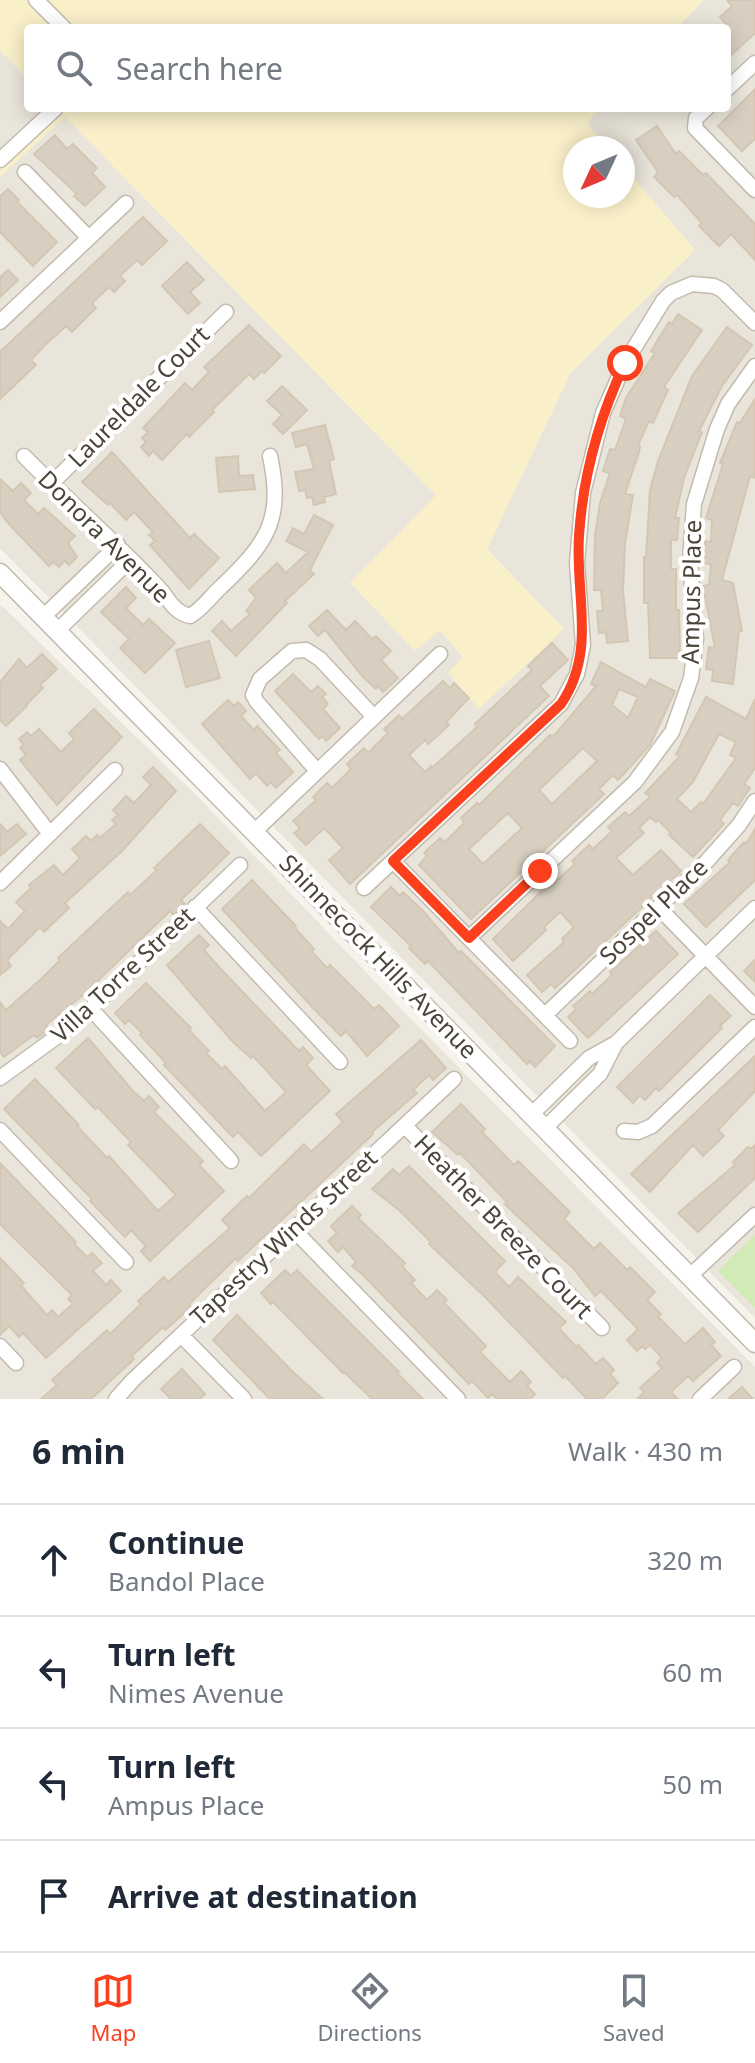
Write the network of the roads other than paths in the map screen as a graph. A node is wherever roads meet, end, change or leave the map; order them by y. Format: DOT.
graph roads {
  1 [pos="43,2"];
  2 [pos="61,24"];
  3 [pos="755,63"];
  4 [pos="731,85"];
  5 [pos="52,112"];
  6 [pos="703,112"];
  7 [pos="0,160"];
  8 [pos="25,172"];
  9 [pos="755,190"];
  10 [pos="126,203"];
  11 [pos="88,237"];
  12 [pos="226,312"];
  13 [pos="0,322"];
  14 [pos="755,323"];
  15 [pos="755,366"];
  16 [pos="24,456"];
  17 [pos="270,456"];
  18 [pos="52,483"];
  19 [pos="118,545"];
  20 [pos="131,559"];
  21 [pos="0,573"];
  22 [pos="43,617"];
  23 [pos="57,631"];
  24 [pos="440,654"];
  25 [pos="374,717"];
  26 [pos="0,769"];
  27 [pos="115,770"];
  28 [pos="317,771"];
  29 [pos="755,801"];
  30 [pos="255,831"];
  31 [pos="50,834"];
  32 [pos="393,861"];
  33 [pos="240,865"];
  34 [pos="0,883"];
  35 [pos="364,888"];
  36 [pos="195,907"];
  37 [pos="659,908"];
  38 [pos="755,908"];
  39 [pos="469,938"];
  40 [pos="706,956"];
  41 [pos="755,1007"];
  42 [pos="91,1009"];
  43 [pos="545,1015"];
  44 [pos="755,1027"];
  45 [pos="570,1041"];
  46 [pos="616,1043"];
  47 [pos="340,1062"];
  48 [pos="0,1078"];
  49 [pos="454,1079"];
  50 [pos="532,1114"];
  51 [pos="405,1126"];
  52 [pos="545,1128"];
  53 [pos="0,1130"];
  54 [pos="624,1131"];
  55 [pos="231,1161"];
  56 [pos="755,1215"];
  57 [pos="294,1230"];
  58 [pos="126,1262"];
  59 [pos="690,1276"];
  60 [pos="602,1328"];
  61 [pos="181,1335"];
  62 [pos="755,1343"];
  63 [pos="0,1346"];
  64 [pos="16,1363"];
  65 [pos="734,1367"];
  66 [pos="116,1399"];
  67 [pos="244,1399"];
  68 [pos="458,1399"];
  69 [pos="700,1399"];
  1 -- 2 [label="street"];
  3 -- 4 [label="street"];
  5 -- 7 [label="street"];
  6 -- 9 [label="street"];
  8 -- 11 [label="street"];
  10 -- 11 [label="street"];
  11 -- 13 [label="street"];
  12 -- 18 [label="street, Laureldale Court"];
  14 -- 32 [label="street"];
  15 -- 39 [label="street, Ampus Place"];
  16 -- 18 [label="street, Donora Avenue"];
  17 -- 20 [label="street, Donora Avenue"];
  18 -- 19 [label="street, Donora Avenue"];
  19 -- 20 [label="street, Donora Avenue"];
  19 -- 22 [label="street"];
  20 -- 23 [label="street"];
  21 -- 22 [label="street, Shinnecock Hills Avenue"];
  22 -- 23 [label="street, Shinnecock Hills Avenue"];
  23 -- 30 [label="street, Shinnecock Hills Avenue"];
  24 -- 25 [label="street"];
  25 -- 28 [label="street"];
  25 -- 28 [label="street"];
  26 -- 31 [label="street"];
  27 -- 31 [label="street"];
  28 -- 30 [label="street"];
  29 -- 37 [label="street, Sospel Place"];
  30 -- 50 [label="street, Shinnecock Hills Avenue"];
  31 -- 34 [label="street"];
  32 -- 35 [label="street"];
  32 -- 39 [label="street"];
  33 -- 36 [label="street, Villa Torre Street"];
  36 -- 42 [label="street, Villa Torre Street"];
  36 -- 47 [label="street"];
  37 -- 40 [label="street"];
  37 -- 43 [label="street, Sospel Place"];
  38 -- 40 [label="street"];
  39 -- 43 [label="street"];
  40 -- 41 [label="street"];
  40 -- 46 [label="street"];
  42 -- 48 [label="street, Villa Torre Street"];
  42 -- 55 [label="street"];
  43 -- 45 [label="street"];
  44 -- 54 [label="street"];
  46 -- 50 [label="street"];
  46 -- 52 [label="street"];
  49 -- 51 [label="street, Tapestry Winds Street"];
  50 -- 52 [label="street, Shinnecock Hills Avenue"];
  51 -- 57 [label="street, Tapestry Winds Street"];
  51 -- 60 [label="street, Heather Breeze Court"];
  52 -- 59 [label="street, Shinnecock Hills Avenue"];
  53 -- 58 [label="street"];
  56 -- 59 [label="street"];
  57 -- 61 [label="street, Tapestry Winds Street"];
  57 -- 68 [label="street"];
  59 -- 62 [label="street, Shinnecock Hills Avenue"];
  61 -- 66 [label="street, Tapestry Winds Street"];
  61 -- 67 [label="street"];
  63 -- 64 [label="street"];
  65 -- 69 [label="street"];
}
